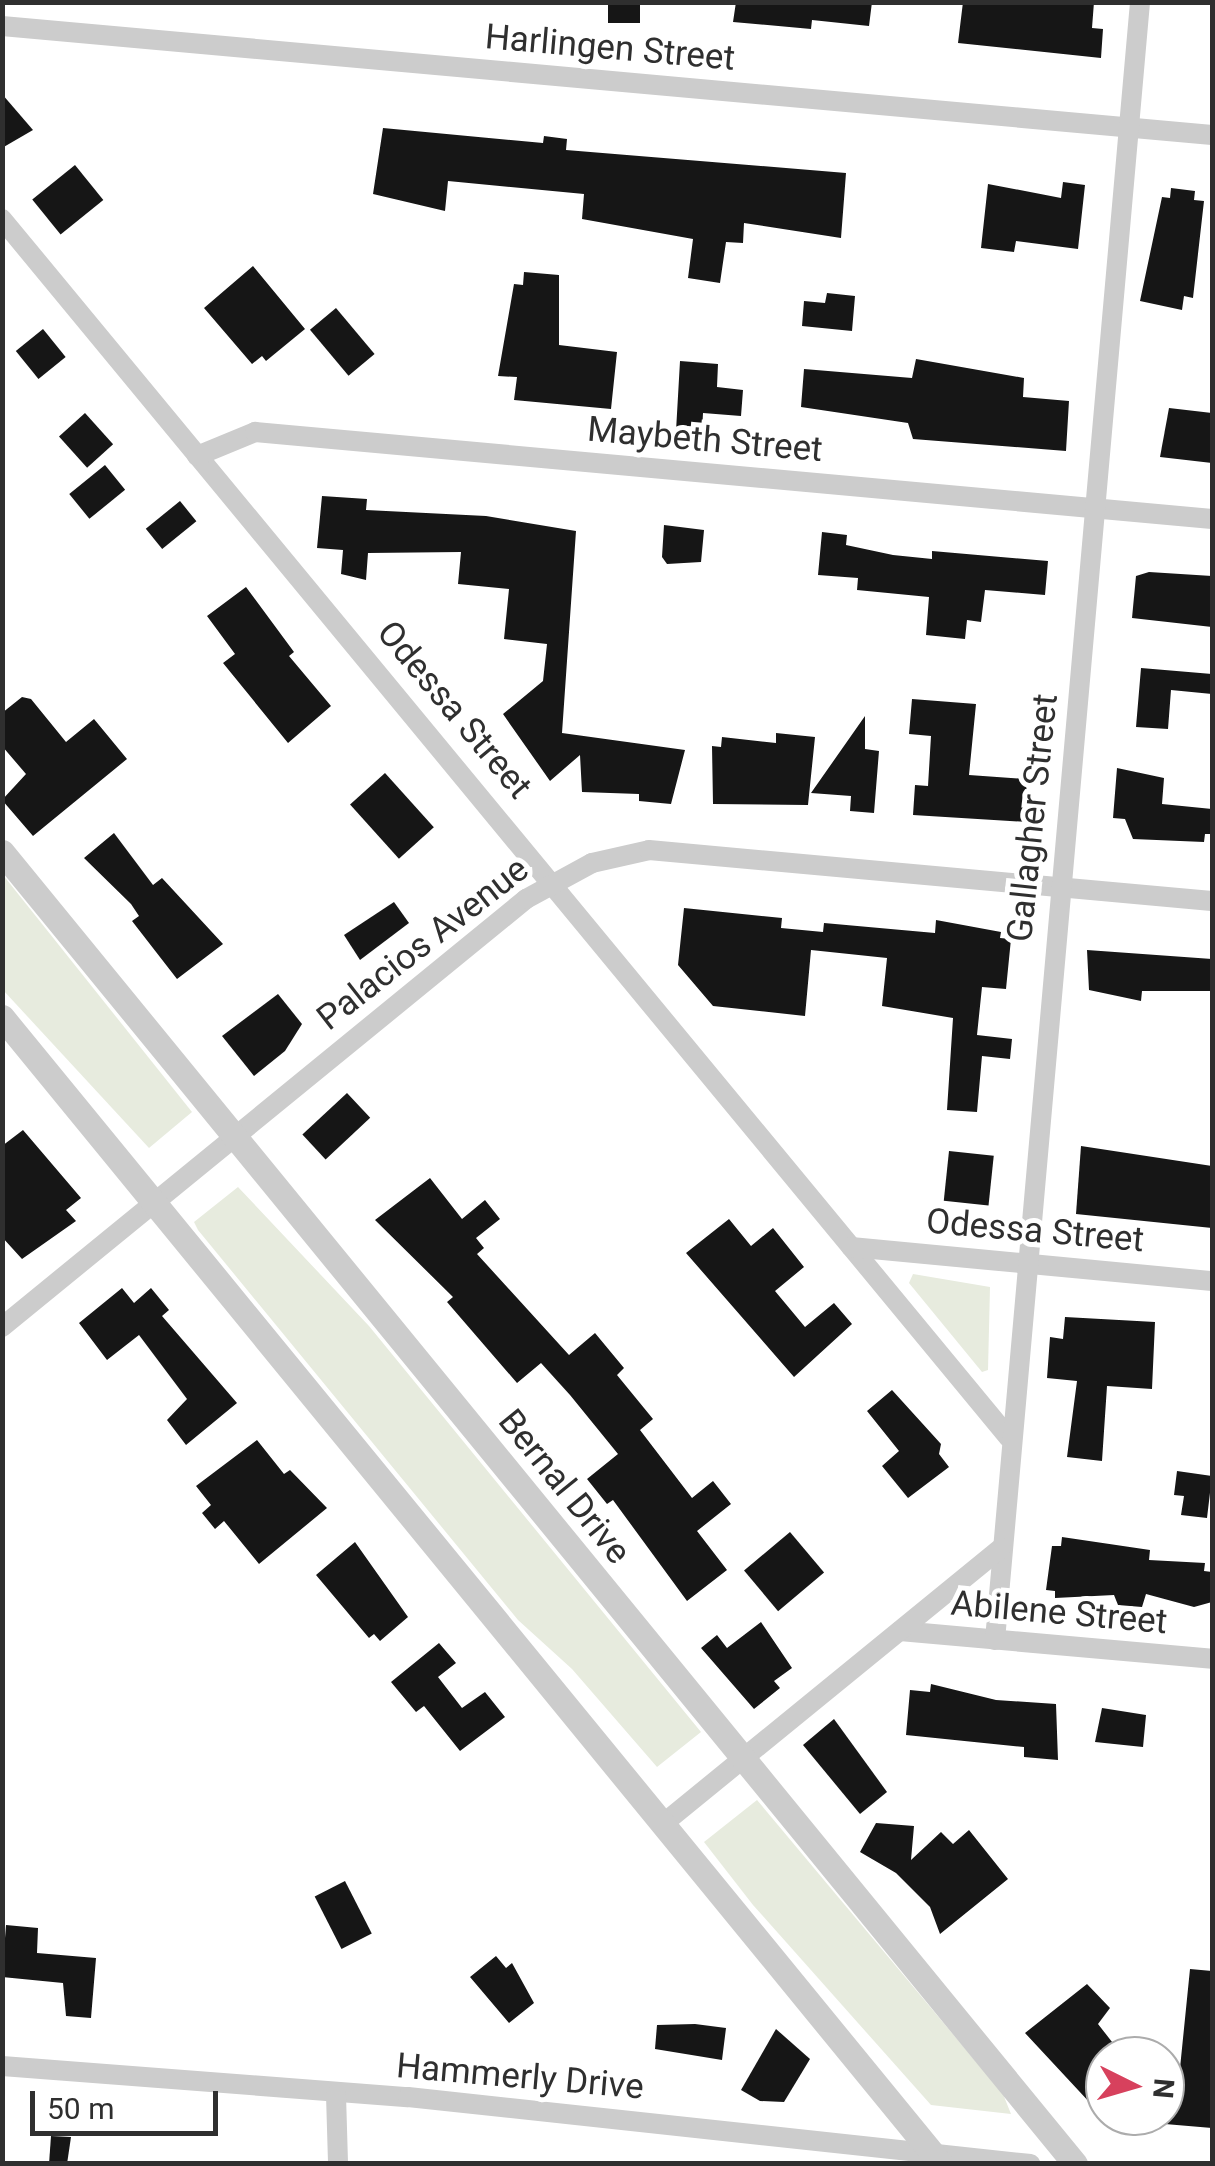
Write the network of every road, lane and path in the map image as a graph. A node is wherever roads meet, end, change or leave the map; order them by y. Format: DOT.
graph roads {
  1 [pos="1140,2"];
  2 [pos="2,26"];
  3 [pos="1129,127"];
  4 [pos="1212,135"];
  5 [pos="2,219"];
  6 [pos="196,456"];
  7 [pos="1096,508"];
  8 [pos="1212,519"];
  9 [pos="2,852"];
  10 [pos="555,882"];
  11 [pos="1058,886"];
  12 [pos="1212,900"];
  13 [pos="2,1017"];
  14 [pos="233,1135"];
  15 [pos="153,1202"];
  16 [pos="851,1247"];
  17 [pos="1024,1263"];
  18 [pos="1212,1281"];
  19 [pos="2,1327"];
  20 [pos="1009,1438"];
  21 [pos="1001,1548"];
  22 [pos="900,1631"];
  23 [pos="995,1640"];
  24 [pos="1212,1659"];
  25 [pos="742,1762"];
  26 [pos="664,1823"];
  27 [pos="2,2066"];
  28 [pos="336,2095"];
  29 [pos="935,2156"];
  30 [pos="338,2164"];
  31 [pos="1030,2164"];
  32 [pos="1076,2164"];
  1 -- 3 [label="street, Gallagher Street"];
  2 -- 3 [label="street, Harlingen Street"];
  3 -- 4 [label="street, Harlingen Street"];
  3 -- 7 [label="street, Gallagher Street"];
  5 -- 6 [label="street, Odessa Street"];
  6 -- 7 [label="street, Maybeth Street"];
  6 -- 10 [label="street, Odessa Street"];
  7 -- 8 [label="street, Maybeth Street"];
  7 -- 11 [label="street, Gallagher Street"];
  9 -- 14 [label="street, Bernal Drive"];
  10 -- 11 [label="street, Palacios Avenue"];
  10 -- 14 [label="street, Palacios Avenue"];
  10 -- 16 [label="street, Odessa Street"];
  11 -- 12 [label="street, Palacios Avenue"];
  11 -- 17 [label="street, Gallagher Street"];
  13 -- 15 [label="street"];
  14 -- 15 [label="street, Palacios Avenue"];
  14 -- 25 [label="street, Bernal Drive"];
  15 -- 19 [label="street, Palacios Avenue"];
  15 -- 26 [label="street"];
  16 -- 17 [label="street, Odessa Street"];
  16 -- 20 [label="street, Odessa Street"];
  17 -- 18 [label="street, Odessa Street"];
  17 -- 20 [label="street, Gallagher Street"];
  20 -- 21 [label="street, Gallagher Street"];
  21 -- 22 [label="street, Abilene Street"];
  21 -- 23 [label="street, Gallagher Street"];
  22 -- 23 [label="street, Abilene Street"];
  22 -- 25 [label="street, Abilene Street"];
  23 -- 24 [label="street, Abilene Street"];
  25 -- 26 [label="street, Abilene Street"];
  25 -- 32 [label="street, Bernal Drive"];
  26 -- 29 [label="street"];
  27 -- 28 [label="street, Hammerly Drive"];
  28 -- 29 [label="street, Hammerly Drive"];
  28 -- 30 [label="street"];
  29 -- 31 [label="street, Hammerly Drive"];
}
